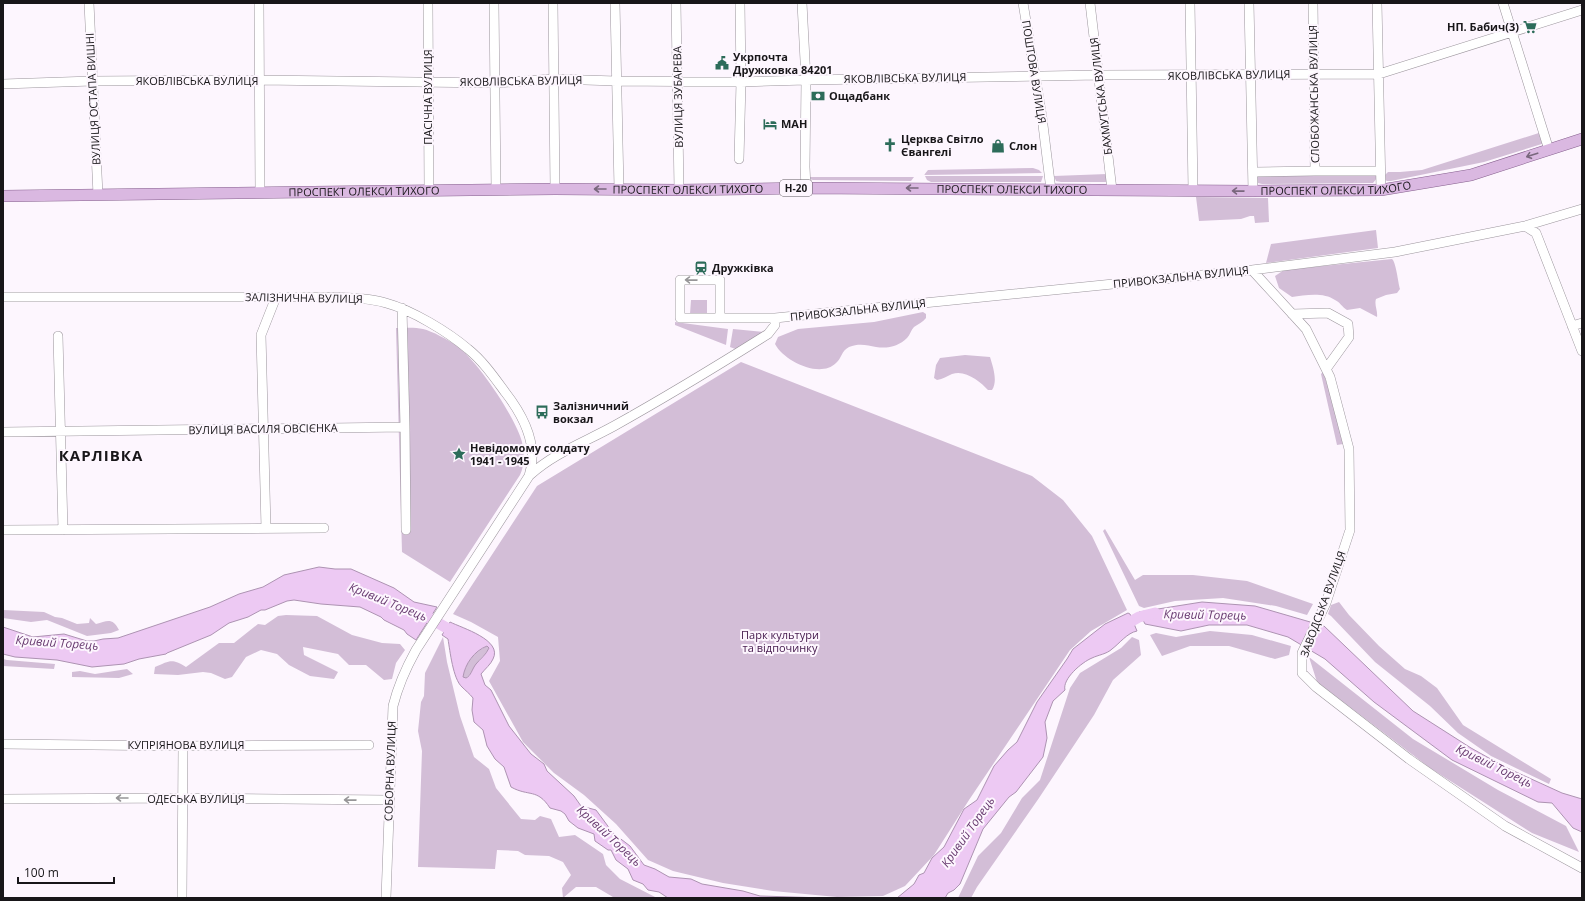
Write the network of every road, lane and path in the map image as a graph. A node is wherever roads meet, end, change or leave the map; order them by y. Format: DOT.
graph roads {
  1 [pos="89,3"];
  2 [pos="259,3"];
  3 [pos="428,3"];
  4 [pos="494,3"];
  5 [pos="553,3"];
  6 [pos="615,3"];
  7 [pos="676,3"];
  8 [pos="740,3"];
  9 [pos="802,3"];
  10 [pos="1023,3"];
  11 [pos="1090,3"];
  12 [pos="1190,3"];
  13 [pos="1249,3"];
  14 [pos="1313,3"];
  15 [pos="1377,3"];
  16 [pos="1503,3"];
  17 [pos="1582,10"];
  18 [pos="1513,32"];
  19 [pos="1313,74"];
  20 [pos="1379,74"];
  21 [pos="1099,75"];
  22 [pos="1190,75"];
  23 [pos="1252,75"];
  24 [pos="1035,76"];
  25 [pos="554,79"];
  26 [pos="259,80"];
  27 [pos="806,80"];
  28 [pos="92,81"];
  29 [pos="616,81"];
  30 [pos="678,81"];
  31 [pos="428,82"];
  32 [pos="741,82"];
  33 [pos="495,83"];
  34 [pos="3,84"];
  35 [pos="1582,139"];
  36 [pos="1549,150"];
  37 [pos="739,159"];
  38 [pos="1315,171"];
  39 [pos="1380,171"];
  40 [pos="1254,172"];
  41 [pos="806,188"];
  42 [pos="555,189"];
  43 [pos="619,189"];
  44 [pos="496,190"];
  45 [pos="679,190"];
  46 [pos="1051,190"];
  47 [pos="1112,190"];
  48 [pos="1193,190"];
  49 [pos="1381,190"];
  50 [pos="429,191"];
  51 [pos="1254,191"];
  52 [pos="260,193"];
  53 [pos="98,195"];
  54 [pos="3,196"];
  55 [pos="1582,209"];
  56 [pos="1525,226"];
  57 [pos="1252,270"];
  58 [pos="276,296"];
  59 [pos="3,297"];
  60 [pos="402,308"];
  61 [pos="1292,314"];
  62 [pos="720,318"];
  63 [pos="775,318"];
  64 [pos="1582,323"];
  65 [pos="1572,326"];
  66 [pos="58,336"];
  67 [pos="1582,351"];
  68 [pos="1326,370"];
  69 [pos="405,427"];
  70 [pos="263,429"];
  71 [pos="3,432"];
  72 [pos="60,432"];
  73 [pos="529,476"];
  74 [pos="266,528"];
  75 [pos="324,528"];
  76 [pos="3,530"];
  77 [pos="63,530"];
  78 [pos="406,530"];
  79 [pos="452,596"];
  80 [pos="3,744"];
  81 [pos="369,745"];
  82 [pos="183,746"];
  83 [pos="182,798"];
  84 [pos="3,799"];
  85 [pos="389,800"];
  86 [pos="1582,868"];
  87 [pos="182,898"];
  88 [pos="386,898"];
  1 -- 28 [label="street, ВУЛИЦЯ ОСТАПА ВИШНІ"];
  2 -- 26 [label="street"];
  3 -- 31 [label="street, ПАСІЧНА ВУЛИЦЯ"];
  4 -- 33 [label="street"];
  5 -- 25 [label="street"];
  6 -- 29 [label="street"];
  7 -- 30 [label="street, ВУЛИЦЯ ЗУБАРЕВА"];
  8 -- 32 [label="street"];
  9 -- 27 [label="street"];
  10 -- 24 [label="street, ПОШТОВА ВУЛИЦЯ"];
  11 -- 21 [label="street, БАХМУТСЬКА ВУЛИЦЯ"];
  12 -- 22 [label="street"];
  13 -- 23 [label="street"];
  14 -- 19 [label="street, СЛОБОЖАНСЬКА ВУЛИЦЯ"];
  15 -- 20 [label="street"];
  16 -- 18 [label="street"];
  17 -- 18 [label="street, ЯКОВЛІВСЬКА ВУЛИЦЯ"];
  18 -- 20 [label="street, ЯКОВЛІВСЬКА ВУЛИЦЯ"];
  18 -- 36 [label="street"];
  19 -- 20 [label="street, ЯКОВЛІВСЬКА ВУЛИЦЯ"];
  19 -- 23 [label="street, ЯКОВЛІВСЬКА ВУЛИЦЯ"];
  19 -- 38 [label="street, СЛОБОЖАНСЬКА ВУЛИЦЯ"];
  20 -- 39 [label="street"];
  21 -- 22 [label="street, ЯКОВЛІВСЬКА ВУЛИЦЯ"];
  21 -- 24 [label="street, ЯКОВЛІВСЬКА ВУЛИЦЯ"];
  21 -- 47 [label="street, БАХМУТСЬКА ВУЛИЦЯ"];
  22 -- 23 [label="street, ЯКОВЛІВСЬКА ВУЛИЦЯ"];
  22 -- 48 [label="street"];
  23 -- 40 [label="street"];
  24 -- 27 [label="street, ЯКОВЛІВСЬКА ВУЛИЦЯ"];
  24 -- 46 [label="street, ПОШТОВА ВУЛИЦЯ"];
  25 -- 29 [label="street, ЯКОВЛІВСЬКА ВУЛИЦЯ"];
  25 -- 33 [label="street, ЯКОВЛІВСЬКА ВУЛИЦЯ"];
  25 -- 42 [label="street"];
  26 -- 28 [label="street, ЯКОВЛІВСЬКА ВУЛИЦЯ"];
  26 -- 31 [label="street, ЯКОВЛІВСЬКА ВУЛИЦЯ"];
  26 -- 52 [label="street"];
  27 -- 32 [label="street, ЯКОВЛІВСЬКА ВУЛИЦЯ"];
  27 -- 41 [label="street"];
  28 -- 34 [label="street, ЯКОВЛІВСЬКА ВУЛИЦЯ"];
  28 -- 53 [label="street, ВУЛИЦЯ ОСТАПА ВИШНІ"];
  29 -- 30 [label="street, ЯКОВЛІВСЬКА ВУЛИЦЯ"];
  29 -- 43 [label="street"];
  30 -- 32 [label="street, ЯКОВЛІВСЬКА ВУЛИЦЯ"];
  30 -- 45 [label="street, ВУЛИЦЯ ЗУБАРЕВА"];
  31 -- 33 [label="street, ЯКОВЛІВСЬКА ВУЛИЦЯ"];
  31 -- 50 [label="street, ПАСІЧНА ВУЛИЦЯ"];
  32 -- 37 [label="street"];
  33 -- 44 [label="street"];
  35 -- 36 [label="main road, ПРОСПЕКТ ОЛЕКСИ ТИХОГО / Н-20"];
  36 -- 49 [label="main road, ПРОСПЕКТ ОЛЕКСИ ТИХОГО / Н-20, one-way"];
  38 -- 39 [label="street"];
  38 -- 40 [label="street, СЛОБОЖАНСЬКА ВУЛИЦЯ"];
  39 -- 49 [label="street"];
  40 -- 51 [label="street"];
  41 -- 45 [label="main road, ПРОСПЕКТ ОЛЕКСИ ТИХОГО / Н-20"];
  46 -- 41 [label="main road, ПРОСПЕКТ ОЛЕКСИ ТИХОГО / Н-20, one-way"];
  43 -- 42 [label="main road, ПРОСПЕКТ ОЛЕКСИ ТИХОГО / Н-20, one-way"];
  42 -- 44 [label="main road, ПРОСПЕКТ ОЛЕКСИ ТИХОГО / Н-20"];
  43 -- 45 [label="main road, ПРОСПЕКТ ОЛЕКСИ ТИХОГО / Н-20"];
  44 -- 50 [label="main road, ПРОСПЕКТ ОЛЕКСИ ТИХОГО / Н-20"];
  46 -- 47 [label="main road, ПРОСПЕКТ ОЛЕКСИ ТИХОГО / Н-20"];
  47 -- 48 [label="main road, ПРОСПЕКТ ОЛЕКСИ ТИХОГО / Н-20"];
  51 -- 48 [label="main road, ПРОСПЕКТ ОЛЕКСИ ТИХОГО / Н-20, one-way"];
  49 -- 51 [label="main road, ПРОСПЕКТ ОЛЕКСИ ТИХОГО / Н-20"];
  50 -- 52 [label="main road, ПРОСПЕКТ ОЛЕКСИ ТИХОГО / Н-20"];
  52 -- 53 [label="main road, ПРОСПЕКТ ОЛЕКСИ ТИХОГО / Н-20"];
  53 -- 54 [label="main road, ПРОСПЕКТ ОЛЕКСИ ТИХОГО / Н-20"];
  55 -- 56 [label="street, ПРИВОКЗАЛЬНА ВУЛИЦЯ"];
  56 -- 57 [label="street, ПРИВОКЗАЛЬНА ВУЛИЦЯ"];
  56 -- 65 [label="street"];
  57 -- 61 [label="street, ЗАВОДСЬКА ВУЛИЦЯ"];
  57 -- 63 [label="street, ПРИВОКЗАЛЬНА ВУЛИЦЯ"];
  58 -- 59 [label="street, ЗАЛІЗНИЧНА ВУЛИЦЯ"];
  58 -- 60 [label="street, ЗАЛІЗНИЧНА ВУЛИЦЯ"];
  58 -- 70 [label="street"];
  60 -- 69 [label="street"];
  60 -- 73 [label="street, ЗАЛІЗНИЧНА ВУЛИЦЯ"];
  61 -- 68 [label="street, ЗАВОДСЬКА ВУЛИЦЯ"];
  61 -- 68 [label="street"];
  62 -- 62 [label="street, ПРИВОКЗАЛЬНА ВУЛИЦЯ, one-way"];
  62 -- 63 [label="street, ПРИВОКЗАЛЬНА ВУЛИЦЯ"];
  63 -- 73 [label="street, ПРИВОКЗАЛЬНА ВУЛИЦЯ"];
  64 -- 65 [label="street"];
  65 -- 67 [label="street"];
  66 -- 72 [label="street"];
  68 -- 86 [label="street, ЗАВОДСЬКА ВУЛИЦЯ"];
  69 -- 70 [label="street, ВУЛИЦЯ ВАСИЛЯ ОВСІЄНКА"];
  69 -- 78 [label="street"];
  70 -- 72 [label="street, ВУЛИЦЯ ВАСИЛЯ ОВСІЄНКА"];
  70 -- 74 [label="street"];
  71 -- 72 [label="street, ВУЛИЦЯ ВАСИЛЯ ОВСІЄНКА"];
  72 -- 77 [label="street"];
  73 -- 79 [label="street, ЗАЛІЗНИЧНА ВУЛИЦЯ"];
  74 -- 75 [label="street"];
  74 -- 77 [label="street"];
  76 -- 77 [label="street"];
  79 -- 85 [label="street, СОБОРНА ВУЛИЦЯ"];
  80 -- 82 [label="street, КУПРІЯНОВА ВУЛИЦЯ"];
  81 -- 82 [label="street, КУПРІЯНОВА ВУЛИЦЯ"];
  82 -- 83 [label="street"];
  83 -- 84 [label="street, ОДЕСЬКА ВУЛИЦЯ, one-way"];
  85 -- 83 [label="street, ОДЕСЬКА ВУЛИЦЯ, one-way"];
  83 -- 87 [label="street"];
  85 -- 88 [label="street, СОБОРНА ВУЛИЦЯ"];
}
